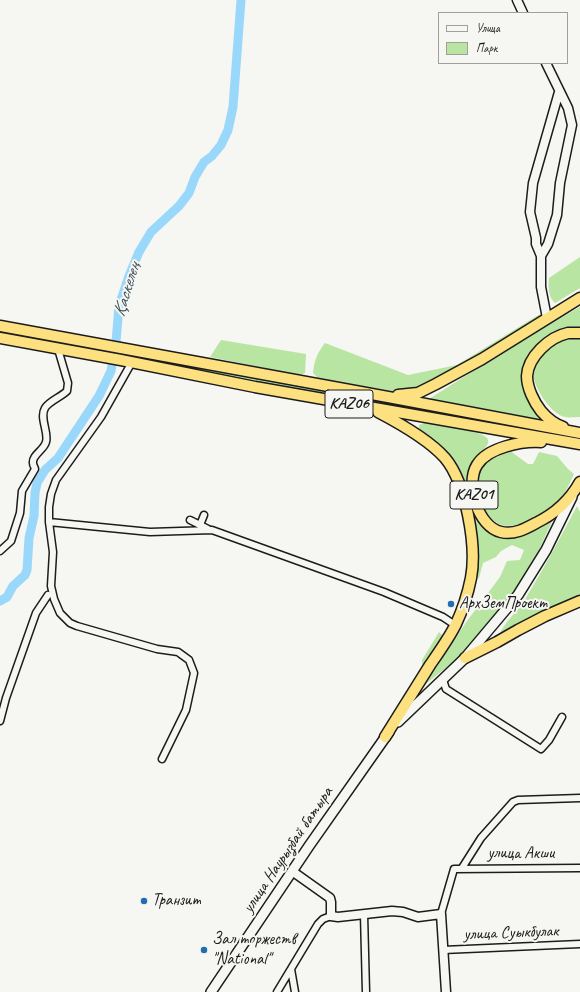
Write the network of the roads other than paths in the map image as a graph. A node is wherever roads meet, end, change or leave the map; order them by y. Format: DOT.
graph roads {
  1 [pos="517,0"];
  2 [pos="523,12"];
  3 [pos="546,64"];
  4 [pos="559,92"];
  5 [pos="541,256"];
  6 [pos="580,298"];
  7 [pos="547,318"];
  8 [pos="0,326"];
  9 [pos="24,330"];
  10 [pos="580,333"];
  11 [pos="0,338"];
  12 [pos="23,342"];
  13 [pos="58,349"];
  14 [pos="132,362"];
  15 [pos="388,397"];
  16 [pos="351,404"];
  17 [pos="580,433"];
  18 [pos="579,444"];
  19 [pos="578,486"];
  20 [pos="204,515"];
  21 [pos="190,520"];
  22 [pos="49,522"];
  23 [pos="200,525"];
  24 [pos="212,530"];
  25 [pos="0,551"];
  26 [pos="48,595"];
  27 [pos="580,601"];
  28 [pos="456,625"];
  29 [pos="465,658"];
  30 [pos="442,680"];
  31 [pos="562,717"];
  32 [pos="0,721"];
  33 [pos="385,737"];
  34 [pos="162,758"];
  35 [pos="580,798"];
  36 [pos="462,868"];
  37 [pos="580,868"];
  38 [pos="292,871"];
  39 [pos="364,914"];
  40 [pos="441,914"];
  41 [pos="331,916"];
  42 [pos="580,944"];
  43 [pos="443,950"];
  44 [pos="291,968"];
  45 [pos="211,992"];
  46 [pos="278,992"];
  47 [pos="295,992"];
  48 [pos="366,992"];
  49 [pos="446,992"];
  1 -- 2 [label="street"];
  3 -- 4 [label="street"];
  4 -- 5 [label="street"];
  4 -- 5 [label="street"];
  5 -- 7 [label="street"];
  6 -- 7 [label="highway"];
  7 -- 15 [label="highway"];
  8 -- 9 [label="highway, KАZ06"];
  9 -- 12 [label="highway"];
  9 -- 15 [label="highway, KАZ06"];
  10 -- 17 [label="highway"];
  11 -- 12 [label="highway, KАZ06"];
  12 -- 13 [label="highway, KАZ06"];
  13 -- 14 [label="highway, KАZ06"];
  13 -- 25 [label="street"];
  14 -- 16 [label="highway, KАZ06"];
  14 -- 22 [label="street"];
  15 -- 17 [label="highway, KАZ06"];
  16 -- 18 [label="highway, KАZ06"];
  16 -- 28 [label="highway"];
  18 -- 19 [label="highway, KАZ01"];
  19 -- 29 [label="main road, улица Наурызбай батыра"];
  20 -- 23 [label="street"];
  21 -- 23 [label="street"];
  22 -- 24 [label="street"];
  22 -- 34 [label="street"];
  23 -- 24 [label="street"];
  24 -- 28 [label="street"];
  26 -- 32 [label="street"];
  27 -- 29 [label="highway"];
  28 -- 33 [label="highway"];
  29 -- 30 [label="main road, улица Наурызбай батыра"];
  30 -- 31 [label="street"];
  30 -- 33 [label="main road, улица Наурызбай батыра"];
  33 -- 38 [label="main road, улица Наурызбай батыра"];
  35 -- 36 [label="street"];
  36 -- 37 [label="street, улица Акши"];
  36 -- 40 [label="street"];
  38 -- 41 [label="street"];
  38 -- 45 [label="main road, улица Наурызбай батыра"];
  39 -- 40 [label="street"];
  39 -- 41 [label="street"];
  39 -- 48 [label="street"];
  40 -- 43 [label="street"];
  41 -- 44 [label="street"];
  42 -- 43 [label="street, улица Суыкбулак"];
  43 -- 49 [label="street"];
  44 -- 46 [label="street"];
  44 -- 47 [label="street"];
}
